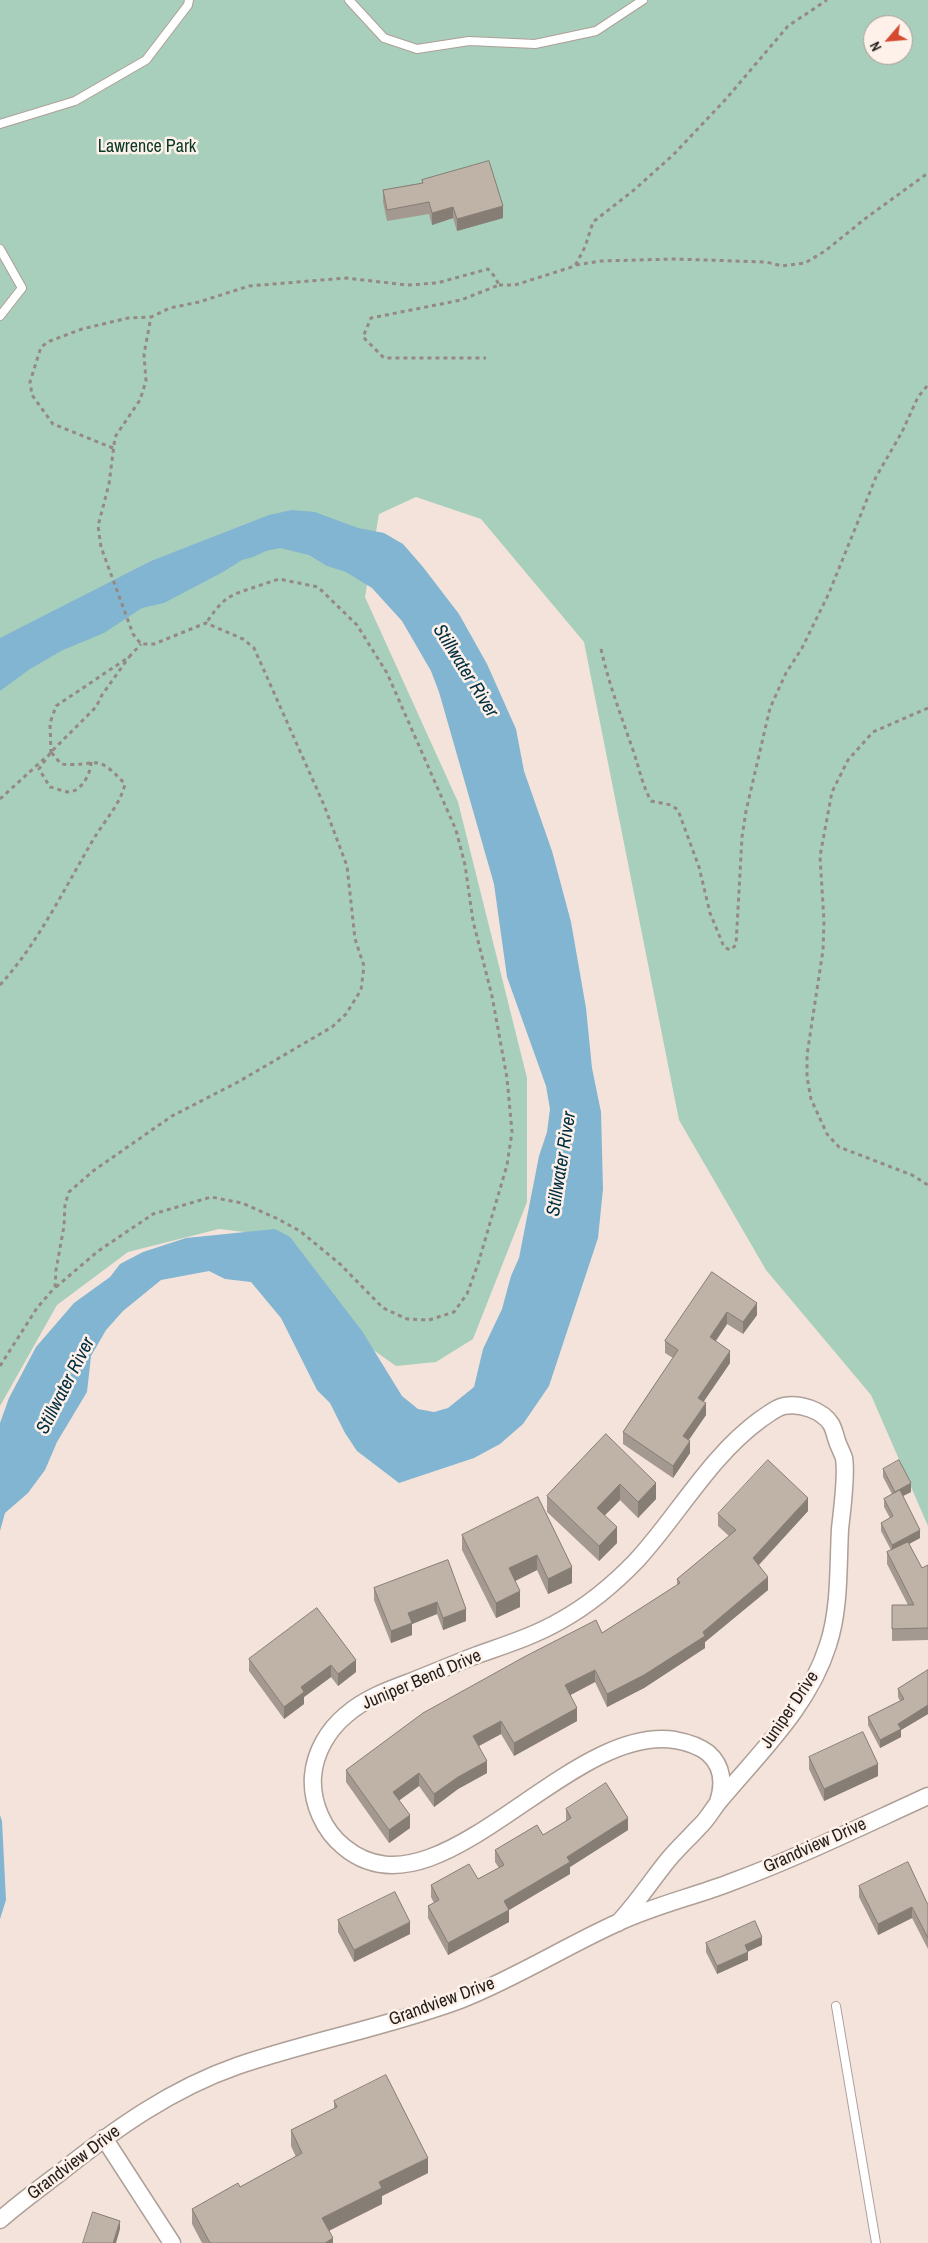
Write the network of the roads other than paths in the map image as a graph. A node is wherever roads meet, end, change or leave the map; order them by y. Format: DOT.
graph roads {
  1 [pos="189,0"];
  2 [pos="349,0"];
  3 [pos="643,0"];
  4 [pos="0,124"];
  5 [pos="0,249"];
  6 [pos="0,316"];
  7 [pos="830,1421"];
  8 [pos="928,1796"];
  9 [pos="718,1802"];
  10 [pos="618,1923"];
  11 [pos="836,2006"];
  12 [pos="104,2138"];
  13 [pos="0,2220"];
  14 [pos="172,2243"];
  15 [pos="876,2243"];
  1 -- 4 [label="lane"];
  2 -- 3 [label="lane"];
  5 -- 6 [label="lane"];
  7 -- 9 [label="street, Juniper Drive"];
  7 -- 9 [label="street, Juniper Bend Drive"];
  8 -- 10 [label="street, Grandview Drive"];
  9 -- 10 [label="street, Juniper Drive"];
  10 -- 12 [label="street, Grandview Drive"];
  11 -- 15 [label="lane"];
  12 -- 13 [label="street, Grandview Drive"];
  12 -- 14 [label="street"];
}
